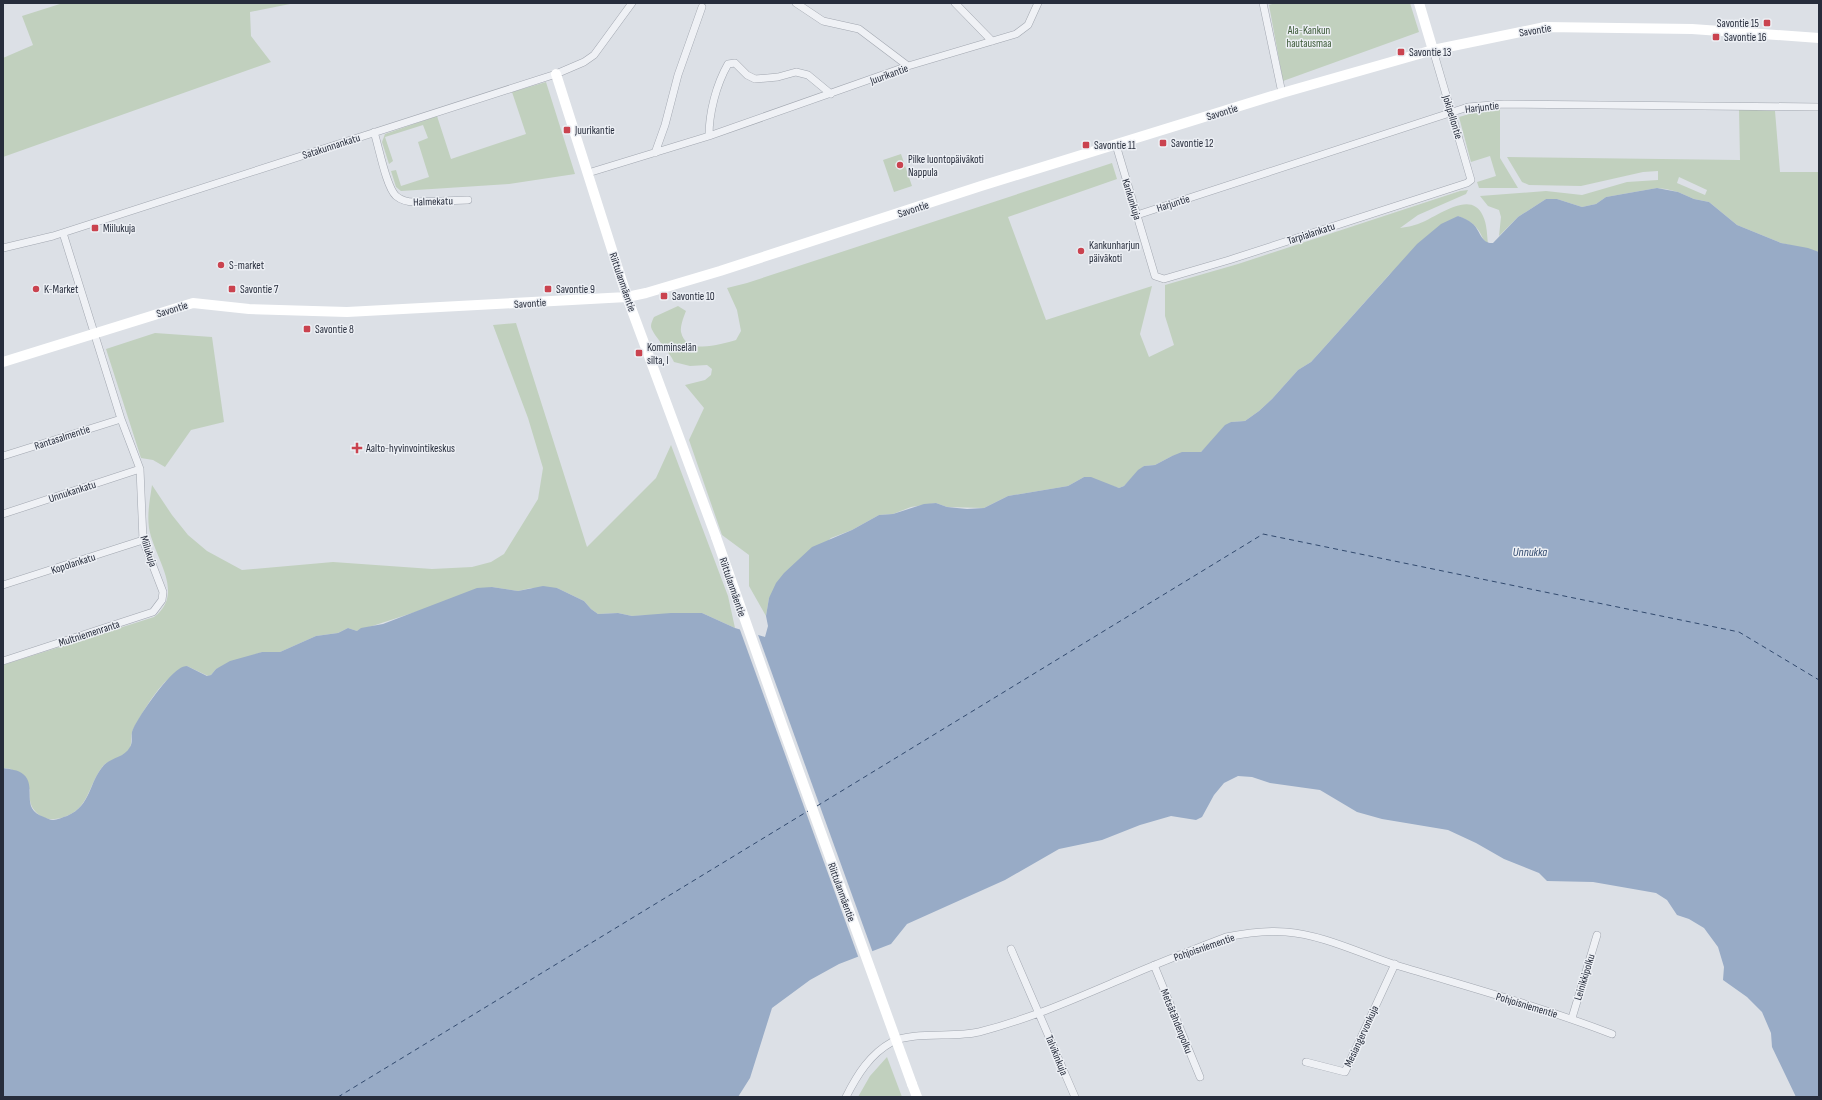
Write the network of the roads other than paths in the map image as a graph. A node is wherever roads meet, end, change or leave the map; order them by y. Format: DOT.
graph roads {
  1 [pos="632,3"];
  2 [pos="796,3"];
  3 [pos="955,3"];
  4 [pos="1038,3"];
  5 [pos="1263,3"];
  6 [pos="1419,3"];
  7 [pos="702,7"];
  8 [pos="1819,38"];
  9 [pos="992,41"];
  10 [pos="1433,50"];
  11 [pos="908,66"];
  12 [pos="556,74"];
  13 [pos="831,94"];
  14 [pos="1282,94"];
  15 [pos="1819,107"];
  16 [pos="1452,112"];
  17 [pos="374,132"];
  18 [pos="710,136"];
  19 [pos="1116,145"];
  20 [pos="654,153"];
  21 [pos="588,172"];
  22 [pos="1467,183"];
  23 [pos="468,200"];
  24 [pos="1137,215"];
  25 [pos="63,233"];
  26 [pos="3,248"];
  27 [pos="1155,276"];
  28 [pos="626,297"];
  29 [pos="95,333"];
  30 [pos="3,362"];
  31 [pos="120,419"];
  32 [pos="3,456"];
  33 [pos="140,469"];
  34 [pos="3,514"];
  35 [pos="143,540"];
  36 [pos="3,585"];
  37 [pos="163,592"];
  38 [pos="3,661"];
  39 [pos="1597,935"];
  40 [pos="1011,949"];
  41 [pos="1394,964"];
  42 [pos="1154,965"];
  43 [pos="1040,1013"];
  44 [pos="1572,1018"];
  45 [pos="1612,1034"];
  46 [pos="1306,1062"];
  47 [pos="1200,1077"];
  48 [pos="846,1097"];
  49 [pos="917,1097"];
  50 [pos="1075,1097"];
  1 -- 12 [label="street, Satakunnankatu"];
  2 -- 11 [label="street"];
  3 -- 9 [label="street"];
  4 -- 9 [label="street, Juurikantie"];
  5 -- 14 [label="street"];
  6 -- 10 [label="street"];
  7 -- 20 [label="street"];
  8 -- 10 [label="street, Savontie"];
  9 -- 11 [label="street, Juurikantie"];
  10 -- 14 [label="street, Savontie"];
  10 -- 16 [label="street, Jokipellontie"];
  11 -- 13 [label="street, Juurikantie"];
  12 -- 17 [label="street, Satakunnankatu"];
  12 -- 21 [label="street, Riittulanmäentie"];
  13 -- 18 [label="street, Juurikantie"];
  13 -- 18 [label="street"];
  14 -- 19 [label="street, Savontie"];
  15 -- 16 [label="street, Harjuntie"];
  16 -- 22 [label="street, Jokipellontie"];
  16 -- 24 [label="street, Harjuntie"];
  17 -- 23 [label="street, Halmekatu"];
  17 -- 25 [label="street, Satakunnankatu"];
  18 -- 20 [label="street, Juurikantie"];
  19 -- 24 [label="street, Kankunkuja"];
  19 -- 28 [label="street, Savontie"];
  20 -- 21 [label="street, Juurikantie"];
  21 -- 28 [label="street, Riittulanmäentie"];
  22 -- 27 [label="street, Tarpialankatu"];
  24 -- 27 [label="street, Kankunkuja"];
  25 -- 26 [label="street, Satakunnankatu"];
  25 -- 29 [label="street, Miilukuja"];
  28 -- 29 [label="street, Savontie"];
  28 -- 49 [label="street, Riittulanmäentie, bridge"];
  29 -- 30 [label="street, Savontie"];
  29 -- 31 [label="street, Miilukuja"];
  31 -- 32 [label="street, Rantasalmentie"];
  31 -- 33 [label="street, Miilukuja"];
  33 -- 34 [label="street, Unnukankatu"];
  33 -- 35 [label="street, Miilukuja"];
  35 -- 36 [label="street, Kopolankatu"];
  35 -- 37 [label="street, Miilukuja"];
  37 -- 38 [label="street, Multniemenranta"];
  39 -- 44 [label="street, Leinikkipolku"];
  40 -- 43 [label="street, Talvikinkuja"];
  41 -- 42 [label="street, Pohjoisniementie"];
  41 -- 44 [label="street, Pohjoisniementie"];
  41 -- 46 [label="street, Mesiangervonkuja"];
  42 -- 43 [label="street, Pohjoisniementie"];
  42 -- 47 [label="street, Metsätähdenpolku"];
  43 -- 48 [label="street, Pohjoisniementie"];
  43 -- 50 [label="street, Talvikinkuja"];
  44 -- 45 [label="street, Pohjoisniementie"];
}
